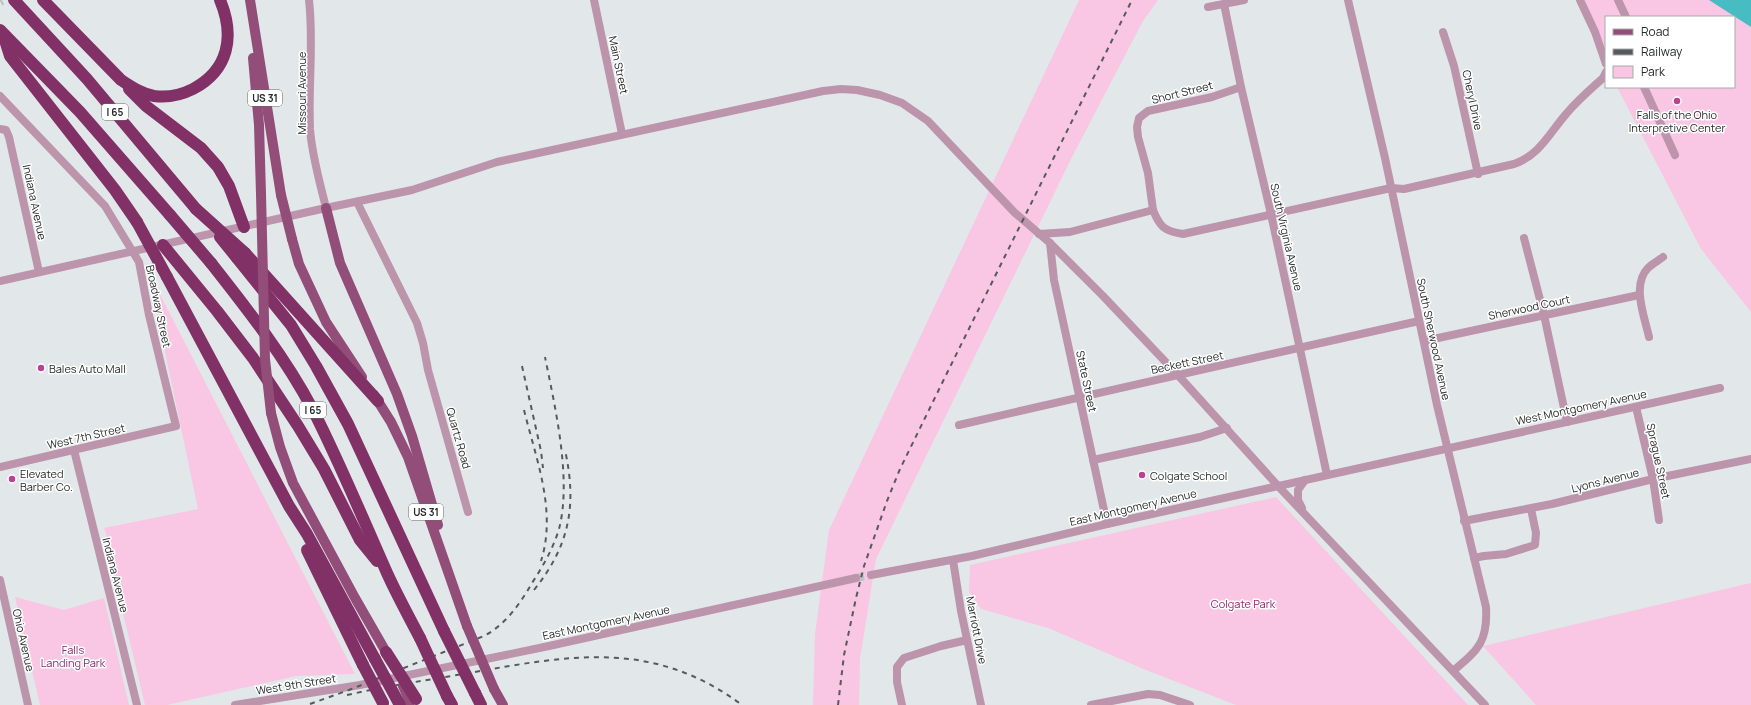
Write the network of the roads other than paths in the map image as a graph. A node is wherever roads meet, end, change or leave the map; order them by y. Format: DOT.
graph roads {
  1 [pos="14,0"];
  2 [pos="220,0"];
  3 [pos="249,0"];
  4 [pos="308,0"];
  5 [pos="594,0"];
  6 [pos="1244,0"];
  7 [pos="1348,0"];
  8 [pos="1580,0"];
  9 [pos="1618,0"];
  10 [pos="1224,4"];
  11 [pos="47,5"];
  12 [pos="1208,7"];
  13 [pos="1626,16"];
  14 [pos="1,32"];
  15 [pos="1443,32"];
  16 [pos="1605,61"];
  17 [pos="105,65"];
  18 [pos="1605,74"];
  19 [pos="1241,87"];
  20 [pos="1644,88"];
  21 [pos="0,96"];
  22 [pos="0,129"];
  23 [pos="622,134"];
  24 [pos="1675,155"];
  25 [pos="1478,174"];
  26 [pos="1391,188"];
  27 [pos="357,202"];
  28 [pos="326,208"];
  29 [pos="1153,210"];
  30 [pos="1271,214"];
  31 [pos="244,227"];
  32 [pos="1039,234"];
  33 [pos="1524,238"];
  34 [pos="1050,243"];
  35 [pos="163,245"];
  36 [pos="132,251"];
  37 [pos="241,255"];
  38 [pos="1663,257"];
  39 [pos="39,272"];
  40 [pos="0,281"];
  41 [pos="1639,295"];
  42 [pos="1544,315"];
  43 [pos="1419,321"];
  44 [pos="1649,337"];
  45 [pos="1424,341"];
  46 [pos="1300,349"];
  47 [pos="1177,374"];
  48 [pos="1720,388"];
  49 [pos="1079,397"];
  50 [pos="378,401"];
  51 [pos="1636,406"];
  52 [pos="1567,422"];
  53 [pos="960,425"];
  54 [pos="176,426"];
  55 [pos="1226,428"];
  56 [pos="1447,448"];
  57 [pos="74,450"];
  58 [pos="1751,459"];
  59 [pos="1093,460"];
  60 [pos="0,467"];
  61 [pos="1327,475"];
  62 [pos="1306,479"];
  63 [pos="1653,479"];
  64 [pos="1278,486"];
  65 [pos="289,506"];
  66 [pos="1531,509"];
  67 [pos="1303,511"];
  68 [pos="468,512"];
  69 [pos="1659,520"];
  70 [pos="1464,521"];
  71 [pos="1107,524"];
  72 [pos="1474,558"];
  73 [pos="953,560"];
  74 [pos="388,574"];
  75 [pos="871,574"];
  76 [pos="856,578"];
  77 [pos="0,580"];
  78 [pos="450,581"];
  79 [pos="967,640"];
  80 [pos="386,652"];
  81 [pos="1453,671"];
  82 [pos="360,684"];
  83 [pos="449,700"];
  84 [pos="412,703"];
  85 [pos="384,704"];
  86 [pos="28,705"];
  87 [pos="137,705"];
  88 [pos="235,705"];
  89 [pos="481,705"];
  90 [pos="503,705"];
  91 [pos="902,705"];
  92 [pos="980,705"];
  93 [pos="1091,705"];
  94 [pos="1190,705"];
  95 [pos="1485,705"];
  1 -- 37 [label="highway, I 65, bridge"];
  2 -- 17 [label="highway"];
  3 -- 50 [label="main road, US 31, bridge"];
  3 -- 80 [label="main road, US 31, bridge"];
  4 -- 28 [label="street, Missouri Avenue"];
  5 -- 23 [label="street, Main Street"];
  6 -- 10 [label="street"];
  7 -- 26 [label="street, South Sherwood Avenue"];
  8 -- 16 [label="street"];
  9 -- 13 [label="street"];
  10 -- 12 [label="street"];
  10 -- 19 [label="street, South Virginia Avenue"];
  11 -- 17 [label="highway"];
  14 -- 65 [label="highway, bridge"];
  14 -- 74 [label="highway, I 65, bridge"];
  15 -- 25 [label="street, Cheryl Drive"];
  17 -- 31 [label="highway"];
  18 -- 25 [label="street"];
  19 -- 29 [label="street, Short Street"];
  19 -- 30 [label="street, South Virginia Avenue"];
  20 -- 24 [label="street"];
  21 -- 36 [label="street, Broadway Street"];
  22 -- 39 [label="street, Indiana Avenue"];
  23 -- 27 [label="street"];
  23 -- 32 [label="street"];
  25 -- 26 [label="street"];
  26 -- 30 [label="street"];
  26 -- 43 [label="street, South Sherwood Avenue"];
  27 -- 28 [label="street"];
  27 -- 68 [label="street, Quartz Road"];
  28 -- 31 [label="street"];
  28 -- 78 [label="main road"];
  29 -- 30 [label="street"];
  29 -- 32 [label="street"];
  30 -- 46 [label="street, South Virginia Avenue"];
  31 -- 35 [label="street"];
  32 -- 34 [label="street"];
  33 -- 42 [label="street"];
  34 -- 47 [label="street"];
  34 -- 49 [label="street, State Street"];
  35 -- 36 [label="street"];
  35 -- 74 [label="highway"];
  36 -- 39 [label="street"];
  36 -- 54 [label="street, Broadway Street"];
  37 -- 50 [label="highway"];
  37 -- 89 [label="highway, I 65, bridge"];
  38 -- 41 [label="street"];
  39 -- 40 [label="street"];
  41 -- 42 [label="street, Sherwood Court"];
  41 -- 44 [label="street"];
  42 -- 45 [label="street, Sherwood Court"];
  42 -- 52 [label="street"];
  43 -- 45 [label="street, South Sherwood Avenue"];
  43 -- 46 [label="street, Beckett Street"];
  45 -- 56 [label="street, South Sherwood Avenue"];
  46 -- 47 [label="street, Beckett Street"];
  46 -- 61 [label="street, South Virginia Avenue"];
  47 -- 49 [label="street, Beckett Street"];
  47 -- 55 [label="street"];
  48 -- 51 [label="street, West Montgomery Avenue"];
  49 -- 53 [label="street, Beckett Street"];
  49 -- 59 [label="street, State Street"];
  50 -- 78 [label="main road, US 31"];
  51 -- 52 [label="street, West Montgomery Avenue"];
  51 -- 63 [label="street, Sprague Street"];
  52 -- 56 [label="street, West Montgomery Avenue"];
  54 -- 57 [label="street, West 7th Street"];
  55 -- 59 [label="street"];
  55 -- 64 [label="street"];
  56 -- 61 [label="street, East Montgomery Avenue"];
  56 -- 70 [label="street, South Sherwood Avenue"];
  57 -- 60 [label="street, West 7th Street"];
  57 -- 87 [label="street, Indiana Avenue"];
  58 -- 63 [label="street, Lyons Avenue"];
  59 -- 71 [label="street, State Street"];
  61 -- 62 [label="street, East Montgomery Avenue"];
  62 -- 64 [label="street, East Montgomery Avenue"];
  62 -- 67 [label="street"];
  63 -- 66 [label="street, Lyons Avenue"];
  63 -- 69 [label="street, Sprague Street"];
  64 -- 67 [label="street"];
  64 -- 71 [label="street, East Montgomery Avenue"];
  65 -- 84 [label="highway, bridge"];
  65 -- 85 [label="highway, bridge"];
  66 -- 70 [label="street, Lyons Avenue"];
  66 -- 72 [label="street"];
  67 -- 81 [label="street"];
  70 -- 72 [label="street, South Sherwood Avenue"];
  71 -- 73 [label="street, East Montgomery Avenue"];
  72 -- 81 [label="street, South Sherwood Avenue"];
  73 -- 75 [label="street, East Montgomery Avenue"];
  73 -- 79 [label="street, Marriott Drive"];
  74 -- 83 [label="highway, I 65, bridge"];
  76 -- 82 [label="street, East Montgomery Avenue"];
  77 -- 86 [label="street, Ohio Avenue"];
  78 -- 90 [label="main road, US 31, bridge"];
  79 -- 91 [label="street"];
  79 -- 92 [label="street, Marriott Drive"];
  80 -- 84 [label="highway, bridge"];
  81 -- 95 [label="street"];
  82 -- 88 [label="street, West 9th Street"];
  93 -- 94 [label="street"];
}
